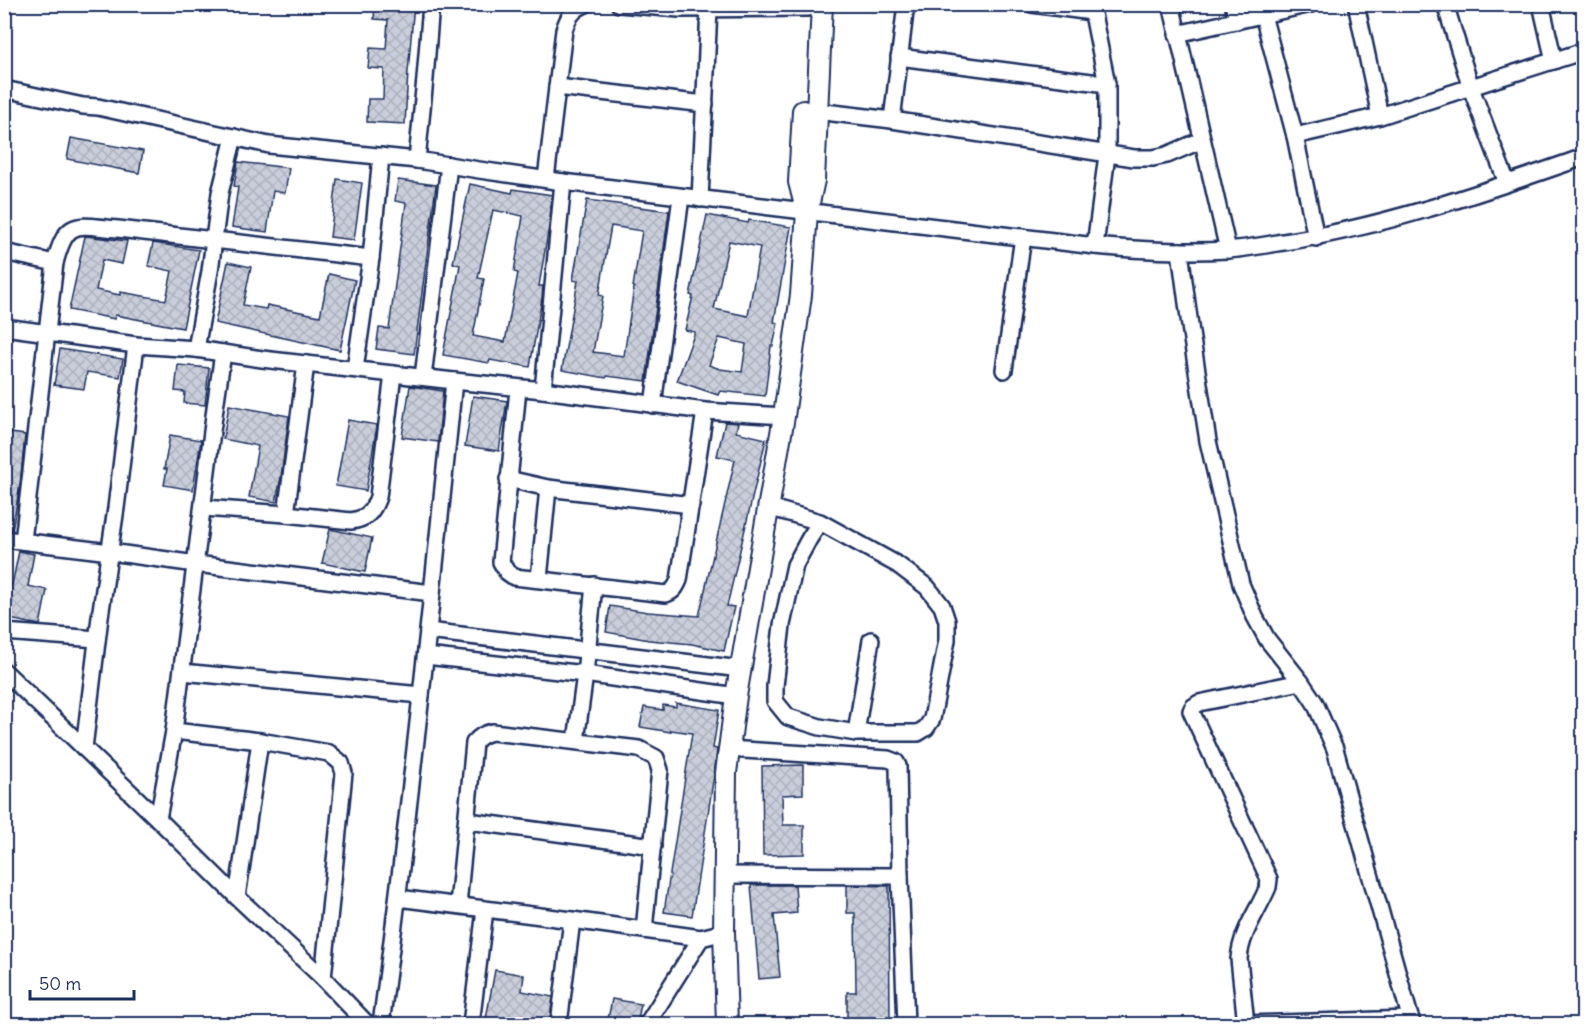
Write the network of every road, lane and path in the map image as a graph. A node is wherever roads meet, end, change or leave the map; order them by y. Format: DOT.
graph roads {
  1 [pos="431,4"];
  2 [pos="586,4"];
  3 [pos="906,4"];
  4 [pos="1032,4"];
  5 [pos="1171,4"];
  6 [pos="1233,4"];
  7 [pos="1311,4"];
  8 [pos="1356,4"];
  9 [pos="1445,4"];
  10 [pos="1541,4"];
  11 [pos="622,5"];
  12 [pos="813,6"];
  13 [pos="1295,6"];
  14 [pos="1091,8"];
  15 [pos="709,9"];
  16 [pos="1263,15"];
  17 [pos="1237,21"];
  18 [pos="1177,34"];
  19 [pos="1584,51"];
  20 [pos="899,57"];
  21 [pos="1554,61"];
  22 [pos="4,79"];
  23 [pos="1107,84"];
  24 [pos="557,87"];
  25 [pos="1471,88"];
  26 [pos="4,89"];
  27 [pos="36,97"];
  28 [pos="705,104"];
  29 [pos="816,111"];
  30 [pos="1380,116"];
  31 [pos="892,120"];
  32 [pos="1295,136"];
  33 [pos="234,137"];
  34 [pos="1202,140"];
  35 [pos="1107,154"];
  36 [pos="381,156"];
  37 [pos="1584,156"];
  38 [pos="417,160"];
  39 [pos="449,165"];
  40 [pos="546,180"];
  41 [pos="563,182"];
  42 [pos="1507,183"];
  43 [pos="681,197"];
  44 [pos="700,199"];
  45 [pos="807,212"];
  46 [pos="1023,237"];
  47 [pos="1316,238"];
  48 [pos="214,240"];
  49 [pos="1095,246"];
  50 [pos="1228,250"];
  51 [pos="1180,251"];
  52 [pos="4,252"];
  53 [pos="371,258"];
  54 [pos="54,263"];
  55 [pos="4,327"];
  56 [pos="47,332"];
  57 [pos="136,345"];
  58 [pos="196,349"];
  59 [pos="223,353"];
  60 [pos="306,364"];
  61 [pos="355,369"];
  62 [pos="1004,370"];
  63 [pos="393,374"];
  64 [pos="423,377"];
  65 [pos="454,381"];
  66 [pos="518,389"];
  67 [pos="543,390"];
  68 [pos="653,405"];
  69 [pos="705,411"];
  70 [pos="784,416"];
  71 [pos="508,479"];
  72 [pos="548,488"];
  73 [pos="691,505"];
  74 [pos="768,507"];
  75 [pos="203,508"];
  76 [pos="286,514"];
  77 [pos="820,522"];
  78 [pos="4,539"];
  79 [pos="22,541"];
  80 [pos="110,552"];
  81 [pos="196,564"];
  82 [pos="539,579"];
  83 [pos="594,585"];
  84 [pos="432,593"];
  85 [pos="428,631"];
  86 [pos="4,632"];
  87 [pos="97,639"];
  88 [pos="870,640"];
  89 [pos="587,650"];
  90 [pos="426,656"];
  91 [pos="741,669"];
  92 [pos="4,671"];
  93 [pos="182,672"];
  94 [pos="585,674"];
  95 [pos="1301,682"];
  96 [pos="421,695"];
  97 [pos="736,696"];
  98 [pos="174,731"];
  99 [pos="856,733"];
  100 [pos="260,741"];
  101 [pos="576,741"];
  102 [pos="84,748"];
  103 [pos="728,749"];
  104 [pos="158,819"];
  105 [pos="468,821"];
  106 [pos="653,846"];
  107 [pos="724,874"];
  108 [pos="900,876"];
  109 [pos="237,897"];
  110 [pos="398,898"];
  111 [pos="458,905"];
  112 [pos="485,910"];
  113 [pos="573,920"];
  114 [pos="644,930"];
  115 [pos="724,932"];
  116 [pos="700,939"];
  117 [pos="323,978"];
  118 [pos="1411,1022"];
  119 [pos="367,1024"];
  120 [pos="381,1024"];
  121 [pos="471,1024"];
  122 [pos="559,1024"];
  123 [pos="647,1024"];
  124 [pos="727,1024"];
  125 [pos="906,1024"];
  126 [pos="1245,1024"];
  1 -- 38 [label="street"];
  2 -- 24 [label="street"];
  3 -- 20 [label="street"];
  4 -- 14 [label="street"];
  5 -- 18 [label="street"];
  6 -- 17 [label="street"];
  7 -- 13 [label="street"];
  8 -- 30 [label="street"];
  9 -- 25 [label="street"];
  10 -- 21 [label="street"];
  11 -- 15 [label="street"];
  12 -- 15 [label="street"];
  12 -- 29 [label="main road"];
  12 -- 45 [label="main road"];
  13 -- 16 [label="street"];
  14 -- 23 [label="street"];
  15 -- 28 [label="street"];
  16 -- 17 [label="street"];
  16 -- 32 [label="street"];
  17 -- 18 [label="street"];
  18 -- 34 [label="street"];
  19 -- 21 [label="street"];
  20 -- 23 [label="street"];
  20 -- 31 [label="street"];
  21 -- 25 [label="street"];
  22 -- 27 [label="street"];
  23 -- 35 [label="street"];
  24 -- 28 [label="street"];
  24 -- 40 [label="street"];
  25 -- 30 [label="street"];
  25 -- 42 [label="street"];
  26 -- 27 [label="street"];
  27 -- 33 [label="street"];
  28 -- 44 [label="street"];
  29 -- 31 [label="street"];
  29 -- 45 [label="main road"];
  30 -- 32 [label="street"];
  31 -- 35 [label="street"];
  32 -- 47 [label="street"];
  33 -- 36 [label="street"];
  33 -- 48 [label="street"];
  34 -- 35 [label="street"];
  34 -- 50 [label="street"];
  35 -- 49 [label="street"];
  36 -- 38 [label="street"];
  36 -- 53 [label="street"];
  37 -- 42 [label="street"];
  38 -- 39 [label="street"];
  39 -- 40 [label="street"];
  39 -- 64 [label="street"];
  40 -- 41 [label="street"];
  41 -- 43 [label="street"];
  41 -- 67 [label="street"];
  42 -- 47 [label="street"];
  43 -- 44 [label="street"];
  43 -- 68 [label="street"];
  44 -- 45 [label="street"];
  45 -- 46 [label="street"];
  45 -- 70 [label="main road"];
  46 -- 49 [label="street"];
  46 -- 62 [label="street"];
  47 -- 50 [label="street"];
  48 -- 53 [label="street"];
  48 -- 54 [label="street"];
  48 -- 58 [label="street"];
  49 -- 51 [label="street"];
  50 -- 51 [label="street"];
  51 -- 95 [label="street"];
  52 -- 54 [label="street"];
  53 -- 61 [label="street"];
  54 -- 56 [label="street"];
  55 -- 56 [label="street"];
  56 -- 57 [label="street"];
  56 -- 79 [label="street"];
  57 -- 58 [label="street"];
  57 -- 80 [label="street"];
  58 -- 59 [label="street"];
  59 -- 60 [label="street"];
  59 -- 75 [label="street"];
  60 -- 61 [label="street"];
  60 -- 76 [label="street"];
  61 -- 63 [label="street"];
  63 -- 64 [label="street"];
  63 -- 76 [label="street"];
  64 -- 65 [label="street"];
  65 -- 66 [label="street"];
  65 -- 84 [label="street"];
  66 -- 67 [label="street"];
  66 -- 71 [label="street"];
  67 -- 68 [label="street"];
  68 -- 69 [label="street"];
  69 -- 70 [label="street"];
  69 -- 73 [label="street"];
  70 -- 74 [label="main road"];
  71 -- 72 [label="street"];
  71 -- 82 [label="street"];
  72 -- 73 [label="street"];
  72 -- 82 [label="street"];
  73 -- 83 [label="street"];
  74 -- 77 [label="street"];
  74 -- 91 [label="main road"];
  75 -- 76 [label="street"];
  75 -- 81 [label="street"];
  77 -- 99 [label="street"];
  77 -- 99 [label="street"];
  78 -- 79 [label="street"];
  79 -- 80 [label="street"];
  80 -- 81 [label="street"];
  80 -- 87 [label="street"];
  81 -- 84 [label="street"];
  81 -- 93 [label="street"];
  82 -- 83 [label="street"];
  83 -- 89 [label="street"];
  84 -- 85 [label="street"];
  85 -- 89 [label="street"];
  85 -- 90 [label="street"];
  86 -- 87 [label="street"];
  87 -- 102 [label="street"];
  88 -- 99 [label="street"];
  89 -- 91 [label="street"];
  89 -- 94 [label="street"];
  90 -- 94 [label="street"];
  90 -- 96 [label="street"];
  91 -- 97 [label="main road"];
  92 -- 102 [label="street"];
  93 -- 96 [label="street"];
  93 -- 98 [label="street"];
  94 -- 97 [label="street"];
  94 -- 101 [label="street"];
  95 -- 118 [label="street"];
  95 -- 126 [label="street"];
  96 -- 110 [label="street"];
  97 -- 103 [label="main road"];
  98 -- 100 [label="street"];
  98 -- 104 [label="street"];
  100 -- 109 [label="street"];
  100 -- 117 [label="street"];
  101 -- 105 [label="street"];
  101 -- 106 [label="street"];
  102 -- 104 [label="street"];
  103 -- 107 [label="main road"];
  103 -- 108 [label="street"];
  104 -- 109 [label="street"];
  105 -- 106 [label="street"];
  105 -- 111 [label="street"];
  106 -- 114 [label="street"];
  107 -- 108 [label="street"];
  107 -- 115 [label="main road"];
  108 -- 125 [label="street"];
  109 -- 117 [label="street"];
  110 -- 111 [label="street"];
  110 -- 120 [label="street"];
  111 -- 112 [label="street"];
  112 -- 113 [label="street"];
  112 -- 121 [label="street"];
  113 -- 114 [label="street"];
  113 -- 122 [label="street"];
  114 -- 116 [label="street"];
  115 -- 116 [label="street"];
  115 -- 124 [label="main road"];
  116 -- 123 [label="street"];
  117 -- 119 [label="street"];
  118 -- 126 [label="street"];
}
